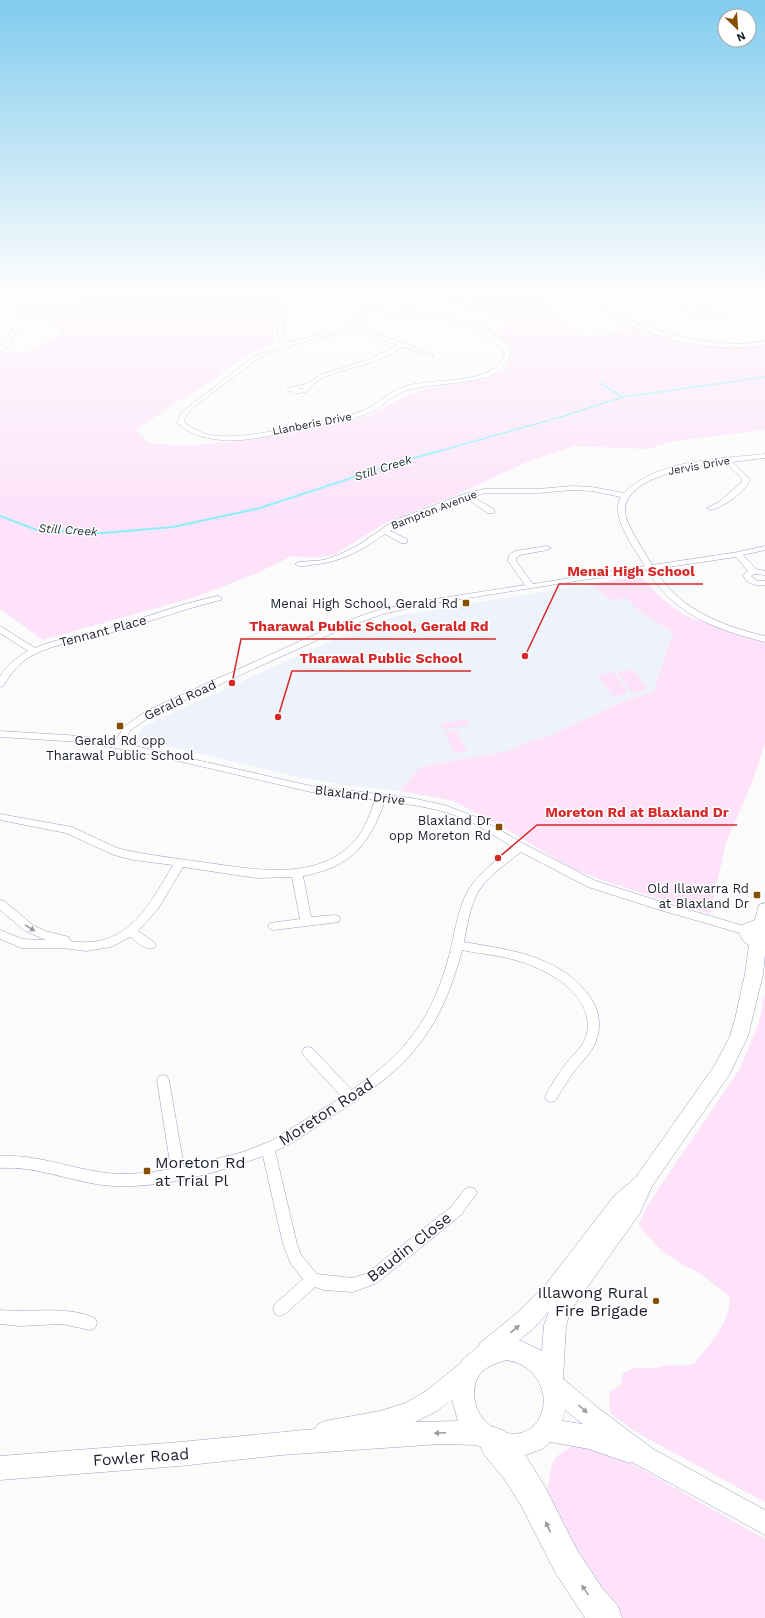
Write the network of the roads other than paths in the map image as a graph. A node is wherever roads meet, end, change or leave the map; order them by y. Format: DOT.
graph roads {
  1 [pos="241,369"];
  2 [pos="344,369"];
  3 [pos="499,369"];
  4 [pos="306,386"];
  5 [pos="765,456"];
  6 [pos="728,461"];
  7 [pos="467,496"];
  8 [pos="626,496"];
  9 [pos="711,508"];
  10 [pos="491,511"];
  11 [pos="384,531"];
  12 [pos="404,541"];
  13 [pos="546,548"];
  14 [pos="765,548"];
  15 [pos="738,554"];
  16 [pos="299,564"];
  17 [pos="651,568"];
  18 [pos="753,571"];
  19 [pos="765,573"];
  20 [pos="765,583"];
  21 [pos="530,587"];
  22 [pos="218,598"];
  23 [pos="0,629"];
  24 [pos="765,639"];
  25 [pos="34,651"];
  26 [pos="0,684"];
  27 [pos="0,734"];
  28 [pos="116,745"];
  29 [pos="381,798"];
  30 [pos="0,817"];
  31 [pos="520,847"];
  32 [pos="179,864"];
  33 [pos="298,874"];
  34 [pos="0,904"];
  35 [pos="765,909"];
  36 [pos="335,919"];
  37 [pos="306,922"];
  38 [pos="274,926"];
  39 [pos="131,932"];
  40 [pos="0,934"];
  41 [pos="760,934"];
  42 [pos="150,945"];
  43 [pos="457,945"];
  44 [pos="78,946"];
  45 [pos="308,1052"];
  46 [pos="163,1080"];
  47 [pos="551,1097"];
  48 [pos="351,1098"];
  49 [pos="268,1149"];
  50 [pos="0,1162"];
  51 [pos="178,1173"];
  52 [pos="645,1180"];
  53 [pos="470,1193"];
  54 [pos="313,1280"];
  55 [pos="280,1309"];
  56 [pos="0,1317"];
  57 [pos="90,1323"];
  58 [pos="484,1354"];
  59 [pos="466,1372"];
  60 [pos="552,1383"];
  61 [pos="545,1430"];
  62 [pos="486,1437"];
  63 [pos="281,1444"];
  64 [pos="645,1457"];
  65 [pos="0,1468"];
  66 [pos="765,1523"];
  67 [pos="606,1618"];
  1 -- 3 [label="street, Llanberis Drive"];
  2 -- 4 [label="street"];
  5 -- 6 [label="street, Jervis Drive"];
  6 -- 8 [label="street, Jervis Drive"];
  6 -- 9 [label="street"];
  7 -- 8 [label="street, Bampton Avenue"];
  7 -- 10 [label="street"];
  7 -- 11 [label="street, Bampton Avenue"];
  8 -- 17 [label="street"];
  11 -- 12 [label="street"];
  11 -- 16 [label="street, Bampton Avenue"];
  13 -- 21 [label="street"];
  14 -- 15 [label="street, Gerald Road"];
  15 -- 17 [label="street, Gerald Road"];
  15 -- 18 [label="street"];
  17 -- 21 [label="street, Gerald Road"];
  17 -- 24 [label="street"];
  18 -- 19 [label="street"];
  18 -- 20 [label="street"];
  21 -- 28 [label="street, Gerald Road"];
  22 -- 25 [label="street, Tennant Place"];
  23 -- 25 [label="street"];
  25 -- 26 [label="street, Tennant Place"];
  27 -- 28 [label="street, Blaxland Drive"];
  28 -- 29 [label="street, Blaxland Drive"];
  29 -- 31 [label="street, Blaxland Drive"];
  29 -- 33 [label="street"];
  30 -- 32 [label="street"];
  31 -- 41 [label="street, Blaxland Drive"];
  31 -- 43 [label="street, Moreton Road"];
  32 -- 33 [label="street"];
  32 -- 39 [label="street"];
  33 -- 37 [label="street"];
  34 -- 44 [label="street, one-way"];
  35 -- 41 [label="street"];
  36 -- 37 [label="street"];
  37 -- 38 [label="street"];
  39 -- 42 [label="street"];
  39 -- 44 [label="street"];
  40 -- 44 [label="street"];
  41 -- 52 [label="street"];
  43 -- 47 [label="street"];
  43 -- 48 [label="street, Moreton Road"];
  45 -- 48 [label="street"];
  46 -- 51 [label="street"];
  48 -- 49 [label="street, Moreton Road"];
  49 -- 51 [label="street, Moreton Road"];
  49 -- 54 [label="street"];
  50 -- 51 [label="street, Moreton Road"];
  58 -- 52 [label="street, one-way"];
  52 -- 60 [label="street"];
  53 -- 54 [label="street, Baudin Close"];
  54 -- 55 [label="street"];
  56 -- 57 [label="street"];
  58 -- 59 [label="street"];
  58 -- 60 [label="street"];
  59 -- 62 [label="street"];
  59 -- 63 [label="street, Fowler Road"];
  60 -- 61 [label="street"];
  60 -- 64 [label="street, one-way"];
  61 -- 62 [label="street"];
  61 -- 64 [label="street"];
  62 -- 63 [label="street, Fowler Road, one-way"];
  67 -- 62 [label="highway, one-way"];
  63 -- 65 [label="street, Fowler Road"];
  64 -- 66 [label="street"];
}
